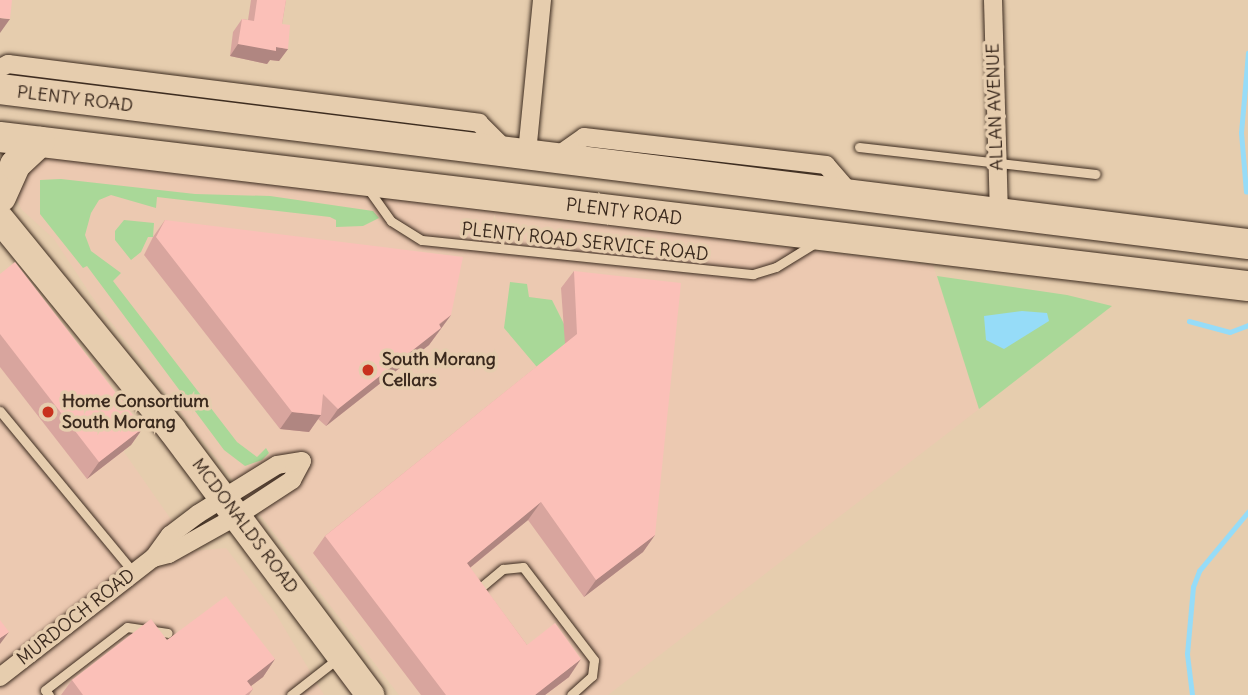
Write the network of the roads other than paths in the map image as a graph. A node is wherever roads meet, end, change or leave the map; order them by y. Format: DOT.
graph roads {
  1 [pos="542,0"];
  2 [pos="993,0"];
  3 [pos="0,68"];
  4 [pos="0,89"];
  5 [pos="234,93"];
  6 [pos="275,123"];
  7 [pos="0,137"];
  8 [pos="40,142"];
  9 [pos="438,142"];
  10 [pos="859,147"];
  11 [pos="517,152"];
  12 [pos="997,163"];
  13 [pos="1095,174"];
  14 [pos="362,180"];
  15 [pos="435,188"];
  16 [pos="3,210"];
  17 [pos="999,214"];
  18 [pos="823,238"];
  19 [pos="1248,244"];
  20 [pos="1248,286"];
  21 [pos="0,411"];
  22 [pos="231,507"];
  23 [pos="133,572"];
  24 [pos="480,587"];
  25 [pos="169,633"];
  26 [pos="341,656"];
  27 [pos="0,677"];
  28 [pos="365,693"];
  29 [pos="49,695"];
  30 [pos="291,695"];
  31 [pos="571,695"];
  1 -- 11 [label="street"];
  2 -- 12 [label="street, ALLAN AVENUE"];
  3 -- 5 [label="street, PLENTY ROAD"];
  4 -- 6 [label="highway, PLENTY ROAD"];
  5 -- 6 [label="street, PLENTY ROAD"];
  5 -- 11 [label="street, PLENTY ROAD"];
  6 -- 9 [label="highway, PLENTY ROAD"];
  7 -- 8 [label="highway, PLENTY ROAD"];
  8 -- 14 [label="highway, PLENTY ROAD"];
  8 -- 16 [label="highway"];
  9 -- 11 [label="highway, PLENTY ROAD"];
  9 -- 15 [label="highway"];
  10 -- 12 [label="lane"];
  11 -- 17 [label="highway, PLENTY ROAD"];
  12 -- 13 [label="lane"];
  12 -- 17 [label="street, ALLAN AVENUE"];
  14 -- 15 [label="highway, PLENTY ROAD"];
  14 -- 18 [label="lane, PLENTY ROAD SERVICE ROAD"];
  15 -- 18 [label="highway, PLENTY ROAD"];
  16 -- 22 [label="main road, MCDONALDS ROAD"];
  17 -- 19 [label="highway, PLENTY ROAD"];
  18 -- 20 [label="highway, PLENTY ROAD"];
  21 -- 23 [label="lane"];
  22 -- 23 [label="street, MURDOCH ROAD"];
  22 -- 26 [label="main road, MCDONALDS ROAD"];
  23 -- 27 [label="street, MURDOCH ROAD"];
  24 -- 31 [label="lane"];
  25 -- 29 [label="lane"];
  26 -- 28 [label="main road, MCDONALDS ROAD"];
  26 -- 30 [label="lane"];
}
